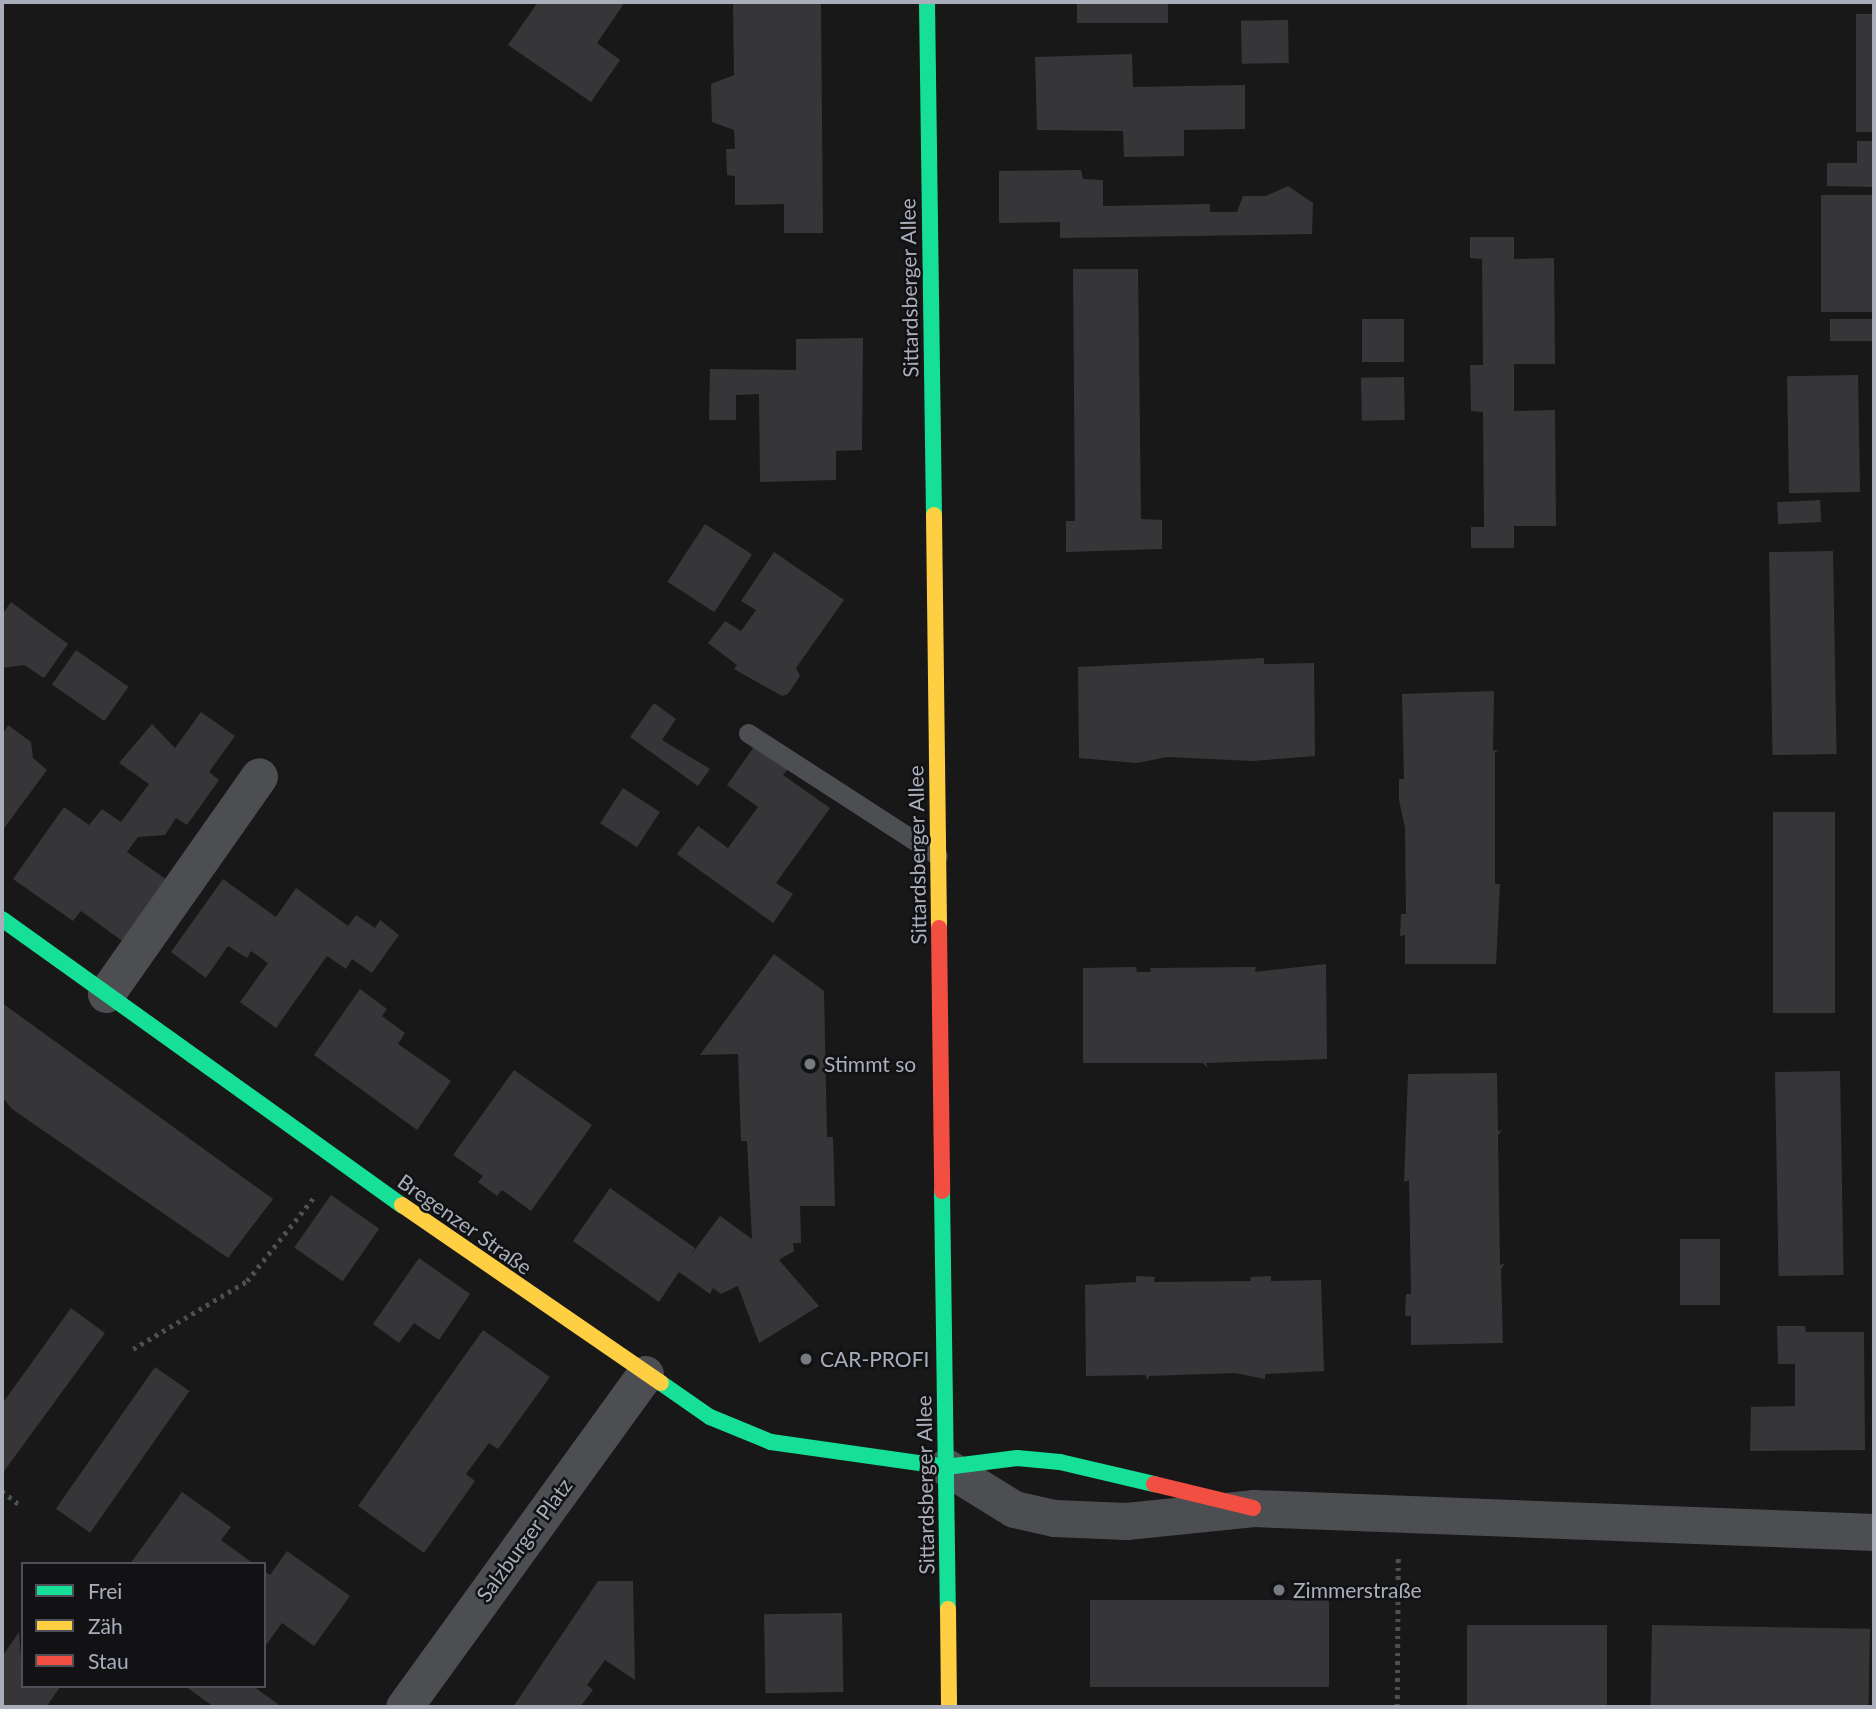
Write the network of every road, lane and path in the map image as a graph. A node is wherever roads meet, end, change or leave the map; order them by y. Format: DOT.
graph roads {
  1 [pos="926,2"];
  2 [pos="748,733"];
  3 [pos="259,776"];
  4 [pos="938,856"];
  5 [pos="2,919"];
  6 [pos="106,994"];
  7 [pos="340,1163"];
  8 [pos="133,1349"];
  9 [pos="645,1374"];
  10 [pos="946,1467"];
  11 [pos="2,1491"];
  12 [pos="20,1505"];
  13 [pos="1253,1508"];
  14 [pos="1398,1518"];
  15 [pos="1874,1532"];
  16 [pos="404,1707"];
  17 [pos="949,1707"];
  18 [pos="1397,1707"];
  1 -- 4 [label="main road, Sittardsberger Allee"];
  2 -- 4 [label="lane"];
  3 -- 6 [label="street"];
  4 -- 10 [label="main road, Sittardsberger Allee"];
  5 -- 6 [label="main road, Bregenzer Straße"];
  6 -- 7 [label="main road, Bregenzer Straße"];
  7 -- 8 [label="path"];
  7 -- 9 [label="main road, Bregenzer Straße"];
  9 -- 10 [label="main road, Bregenzer Straße"];
  9 -- 16 [label="street, Salzburger Platz"];
  10 -- 13 [label="main road"];
  10 -- 13 [label="street"];
  10 -- 17 [label="main road, Sittardsberger Allee"];
  11 -- 12 [label="path"];
  13 -- 14 [label="street"];
  14 -- 15 [label="street"];
  14 -- 18 [label="path"];
}
